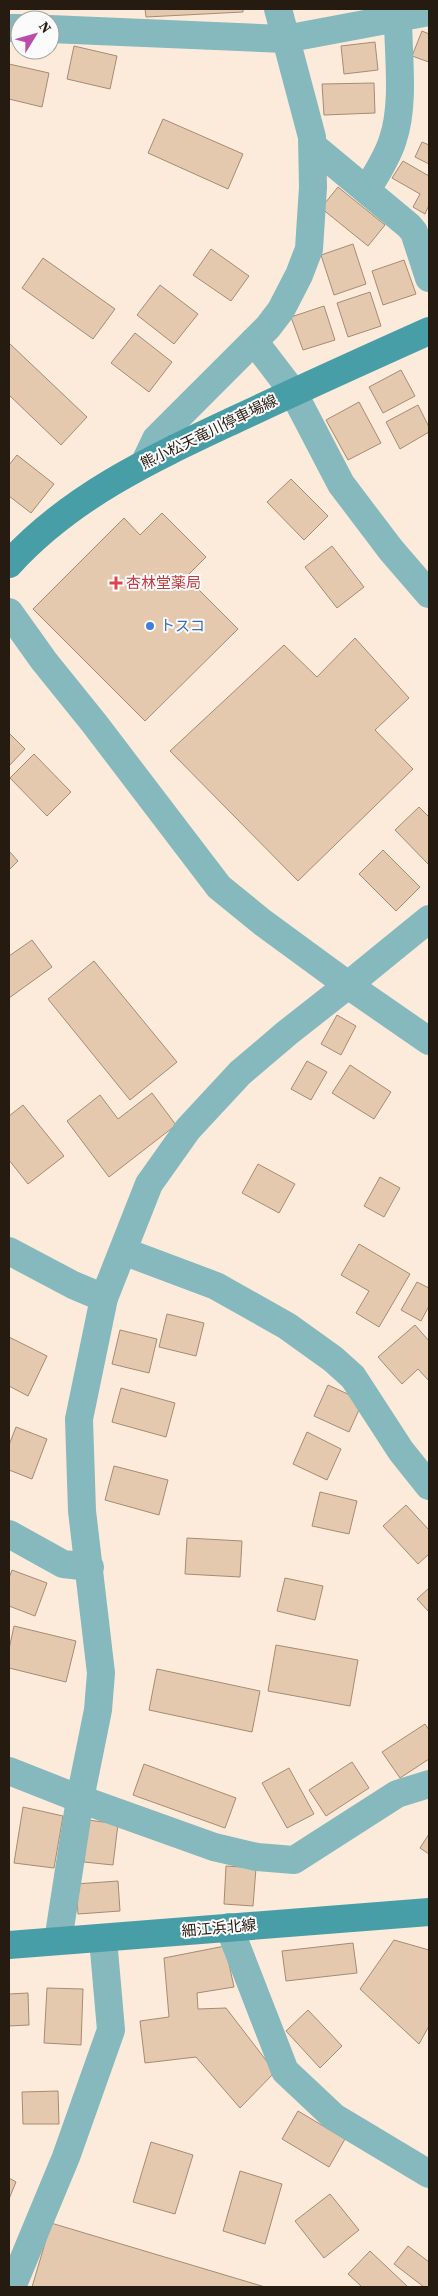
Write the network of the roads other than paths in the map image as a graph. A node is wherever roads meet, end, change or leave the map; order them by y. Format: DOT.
graph roads {
  1 [pos="278,9"];
  2 [pos="429,11"];
  3 [pos="398,17"];
  4 [pos="60,29"];
  5 [pos="284,39"];
  6 [pos="313,146"];
  7 [pos="367,190"];
  8 [pos="429,278"];
  9 [pos="429,331"];
  10 [pos="254,341"];
  11 [pos="293,392"];
  12 [pos="144,462"];
  13 [pos="9,564"];
  14 [pos="429,594"];
  15 [pos="9,612"];
  16 [pos="429,919"];
  17 [pos="348,985"];
  18 [pos="429,1041"];
  19 [pos="9,1251"];
  20 [pos="123,1251"];
  21 [pos="104,1298"];
  22 [pos="429,1486"];
  23 [pos="9,1534"];
  24 [pos="90,1567"];
  25 [pos="9,1771"];
  26 [pos="429,1784"];
  27 [pos="80,1799"];
  28 [pos="429,1912"];
  29 [pos="229,1927"];
  30 [pos="103,1939"];
  31 [pos="58,1941"];
  32 [pos="9,1945"];
  33 [pos="429,2174"];
  34 [pos="12,2287"];
  1 -- 5 [label="street"];
  2 -- 3 [label="street"];
  3 -- 5 [label="street"];
  3 -- 7 [label="street"];
  4 -- 5 [label="street"];
  5 -- 6 [label="street"];
  6 -- 7 [label="street"];
  6 -- 10 [label="street"];
  7 -- 8 [label="street"];
  9 -- 11 [label="main road, 熊小松天竜川停車場線"];
  10 -- 11 [label="street"];
  10 -- 12 [label="street"];
  11 -- 12 [label="main road, 熊小松天竜川停車場線"];
  11 -- 14 [label="street"];
  12 -- 13 [label="main road, 熊小松天竜川停車場線"];
  15 -- 17 [label="street"];
  16 -- 17 [label="street"];
  17 -- 18 [label="street"];
  17 -- 20 [label="street"];
  19 -- 21 [label="street"];
  20 -- 21 [label="street"];
  20 -- 22 [label="street"];
  21 -- 24 [label="street"];
  23 -- 24 [label="street"];
  24 -- 27 [label="street"];
  25 -- 27 [label="street"];
  26 -- 27 [label="street"];
  27 -- 31 [label="street"];
  28 -- 29 [label="main road, 細江浜北線"];
  29 -- 30 [label="main road, 細江浜北線"];
  29 -- 33 [label="street"];
  30 -- 31 [label="main road, 細江浜北線"];
  30 -- 34 [label="street"];
  31 -- 32 [label="main road, 細江浜北線"];
}
